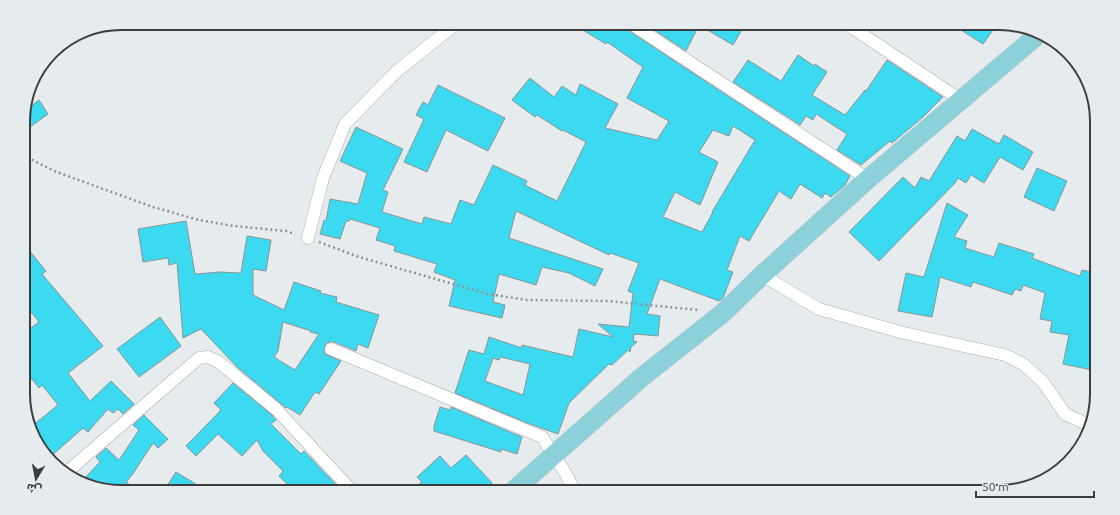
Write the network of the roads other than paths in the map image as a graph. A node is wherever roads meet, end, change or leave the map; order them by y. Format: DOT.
graph roads {
  1 [pos="448,30"];
  2 [pos="641,30"];
  3 [pos="856,30"];
  4 [pos="1035,37"];
  5 [pos="961,100"];
  6 [pos="868,179"];
  7 [pos="308,238"];
  8 [pos="762,274"];
  9 [pos="331,349"];
  10 [pos="1085,423"];
  11 [pos="554,455"];
  12 [pos="70,469"];
  13 [pos="346,485"];
  14 [pos="520,485"];
  15 [pos="572,485"];
  1 -- 7 [label="street"];
  2 -- 6 [label="street"];
  3 -- 5 [label="street"];
  4 -- 5 [label="main road"];
  5 -- 6 [label="main road"];
  6 -- 8 [label="main road"];
  8 -- 10 [label="street"];
  8 -- 11 [label="main road"];
  9 -- 11 [label="street"];
  11 -- 14 [label="main road"];
  11 -- 15 [label="street"];
  12 -- 13 [label="street"];
}
